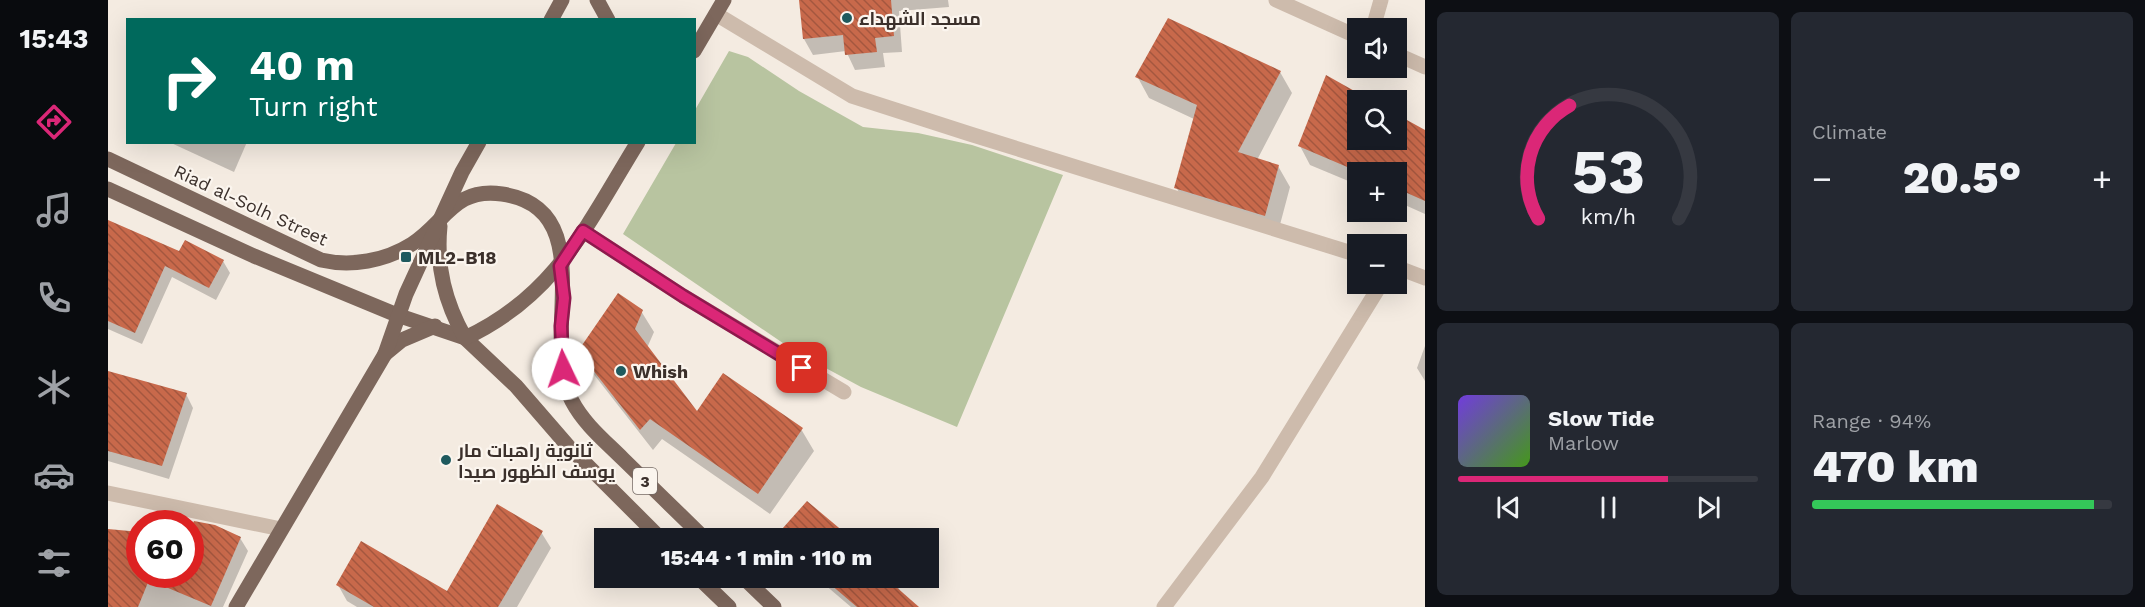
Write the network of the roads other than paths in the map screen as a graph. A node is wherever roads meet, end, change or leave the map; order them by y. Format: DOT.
graph roads {
  1 [pos="562,0"];
  2 [pos="597,0"];
  3 [pos="724,0"];
  4 [pos="1276,0"];
  5 [pos="1380,0"];
  6 [pos="716,14"];
  7 [pos="552,18"];
  8 [pos="607,18"];
  9 [pos="1376,18"];
  10 [pos="1347,32"];
  11 [pos="700,37"];
  12 [pos="1407,59"];
  13 [pos="1425,67"];
  14 [pos="478,144"];
  15 [pos="637,144"];
  16 [pos="108,159"];
  17 [pos="108,189"];
  18 [pos="441,217"];
  19 [pos="583,231"];
  20 [pos="1347,252"];
  21 [pos="560,266"];
  22 [pos="1407,271"];
  23 [pos="1425,278"];
  24 [pos="1375,294"];
  25 [pos="397,315"];
  26 [pos="435,326"];
  27 [pos="465,338"];
  28 [pos="385,354"];
  29 [pos="844,392"];
  30 [pos="108,493"];
  31 [pos="650,528"];
  32 [pos="694,528"];
  33 [pos="281,529"];
  34 [pos="709,588"];
  35 [pos="754,588"];
  36 [pos="236,607"];
  37 [pos="729,607"];
  38 [pos="774,607"];
  39 [pos="1164,607"];
  1 -- 7 [label="main road"];
  2 -- 8 [label="main road"];
  3 -- 6 [label="main road"];
  4 -- 10 [label="street"];
  5 -- 9 [label="street"];
  6 -- 11 [label="main road"];
  6 -- 20 [label="street"];
  12 -- 13 [label="street"];
  14 -- 18 [label="main road"];
  15 -- 19 [label="main road"];
  16 -- 18 [label="main road, Riad al-Solh Street"];
  17 -- 25 [label="main road"];
  18 -- 21 [label="main road"];
  18 -- 25 [label="main road"];
  18 -- 27 [label="main road"];
  19 -- 21 [label="main road"];
  19 -- 29 [label="street"];
  21 -- 27 [label="main road"];
  21 -- 32 [label="main road, 3"];
  22 -- 23 [label="street"];
  24 -- 39 [label="street"];
  25 -- 26 [label="main road"];
  25 -- 28 [label="main road"];
  26 -- 27 [label="main road"];
  26 -- 28 [label="main road"];
  27 -- 31 [label="main road, 3"];
  28 -- 33 [label="main road"];
  30 -- 33 [label="street"];
  33 -- 36 [label="main road"];
  34 -- 37 [label="main road"];
  35 -- 38 [label="main road"];
}
